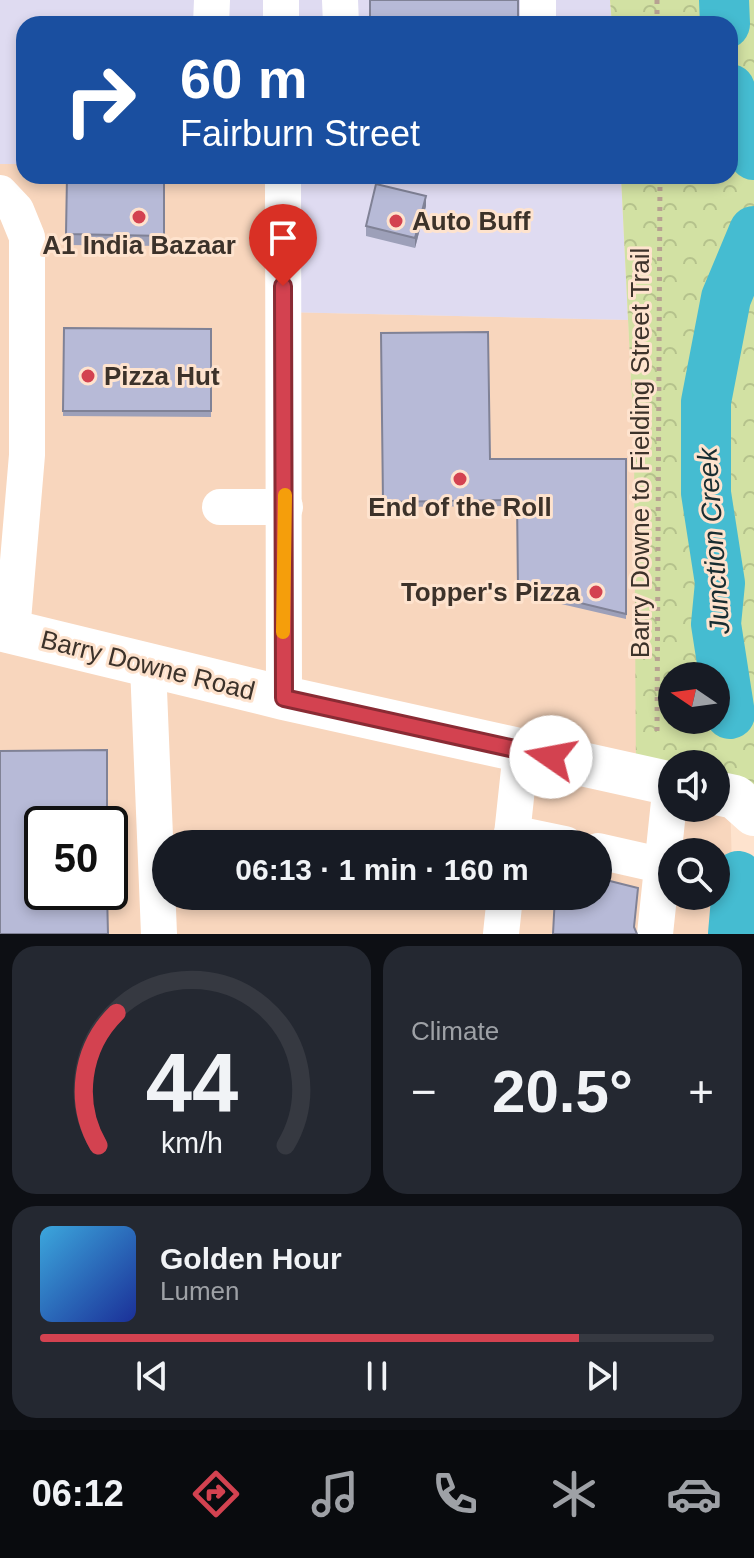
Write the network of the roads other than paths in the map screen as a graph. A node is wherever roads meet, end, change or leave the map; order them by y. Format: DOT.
graph roads {
  1 [pos="283,184"];
  2 [pos="0,193"];
  3 [pos="12,493"];
  4 [pos="220,507"];
  5 [pos="285,507"];
  6 [pos="6,631"];
  7 [pos="148,666"];
  8 [pos="284,698"];
  9 [pos="521,751"];
  10 [pos="658,781"];
  11 [pos="513,830"];
  12 [pos="612,854"];
  13 [pos="658,865"];
  14 [pos="658,893"];
  15 [pos="504,910"];
  16 [pos="159,934"];
  17 [pos="501,934"];
  18 [pos="655,934"];
  1 -- 5 [label="street"];
  2 -- 3 [label="street"];
  3 -- 6 [label="street"];
  4 -- 5 [label="street"];
  5 -- 8 [label="street"];
  6 -- 7 [label="main road, Barry Downe Road"];
  7 -- 8 [label="main road, Barry Downe Road"];
  7 -- 16 [label="street"];
  8 -- 9 [label="main road, Barry Downe Road"];
  9 -- 10 [label="main road, Barry Downe Road"];
  9 -- 11 [label="street"];
  12 -- 13 [label="street"];
  14 -- 18 [label="street"];
  15 -- 17 [label="street"];
}
